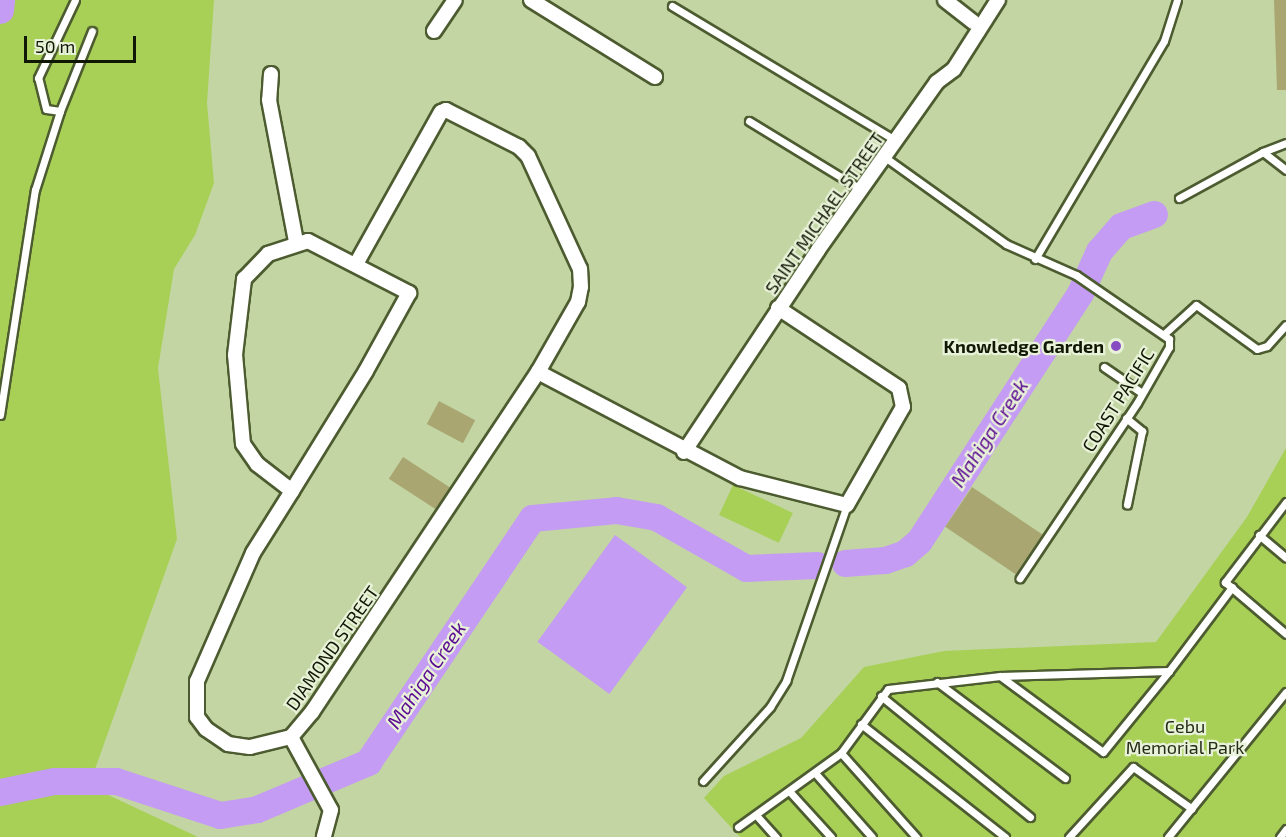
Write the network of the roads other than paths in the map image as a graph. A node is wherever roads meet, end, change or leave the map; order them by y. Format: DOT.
graph roads {
  1 [pos="75,0"];
  2 [pos="455,0"];
  3 [pos="531,0"];
  4 [pos="945,0"];
  5 [pos="998,0"];
  6 [pos="1177,0"];
  7 [pos="672,6"];
  8 [pos="973,22"];
  9 [pos="92,31"];
  10 [pos="434,31"];
  11 [pos="271,74"];
  12 [pos="655,77"];
  13 [pos="60,111"];
  14 [pos="749,121"];
  15 [pos="897,141"];
  16 [pos="1286,143"];
  17 [pos="1263,152"];
  18 [pos="886,158"];
  19 [pos="1286,170"];
  20 [pos="862,190"];
  21 [pos="1179,198"];
  22 [pos="296,242"];
  23 [pos="1035,260"];
  24 [pos="356,264"];
  25 [pos="778,308"];
  26 [pos="1286,325"];
  27 [pos="1164,334"];
  28 [pos="1104,367"];
  29 [pos="538,372"];
  30 [pos="1142,393"];
  31 [pos="0,416"];
  32 [pos="1126,418"];
  33 [pos="684,452"];
  34 [pos="292,491"];
  35 [pos="1286,502"];
  36 [pos="1128,504"];
  37 [pos="847,505"];
  38 [pos="1259,535"];
  39 [pos="1286,558"];
  40 [pos="1020,578"];
  41 [pos="1232,587"];
  42 [pos="1286,634"];
  43 [pos="1169,671"];
  44 [pos="1000,676"];
  45 [pos="937,682"];
  46 [pos="1286,692"];
  47 [pos="881,696"];
  48 [pos="861,724"];
  49 [pos="291,737"];
  50 [pos="841,753"];
  51 [pos="816,774"];
  52 [pos="1065,778"];
  53 [pos="703,781"];
  54 [pos="790,792"];
  55 [pos="1192,809"];
  56 [pos="756,815"];
  57 [pos="1030,816"];
  58 [pos="738,827"];
  59 [pos="1286,829"];
  60 [pos="324,837"];
  61 [pos="776,837"];
  62 [pos="831,837"];
  63 [pos="872,837"];
  64 [pos="916,837"];
  65 [pos="1005,837"];
  66 [pos="1069,837"];
  67 [pos="1168,837"];
  68 [pos="1280,837"];
  1 -- 13 [label="lane"];
  2 -- 10 [label="street"];
  3 -- 12 [label="street"];
  4 -- 8 [label="street"];
  5 -- 15 [label="street, SAINT MICHAEL STREET"];
  6 -- 23 [label="lane"];
  7 -- 15 [label="lane"];
  9 -- 13 [label="lane"];
  11 -- 22 [label="street"];
  13 -- 31 [label="lane"];
  14 -- 20 [label="lane"];
  15 -- 18 [label="street, SAINT MICHAEL STREET"];
  16 -- 17 [label="lane"];
  17 -- 19 [label="lane"];
  17 -- 21 [label="lane"];
  18 -- 20 [label="street, SAINT MICHAEL STREET"];
  18 -- 23 [label="lane, COAST PACIFIC"];
  20 -- 25 [label="street, SAINT MICHAEL STREET"];
  22 -- 24 [label="street"];
  22 -- 34 [label="street"];
  23 -- 27 [label="lane, COAST PACIFIC"];
  24 -- 29 [label="street, DIAMOND STREET"];
  24 -- 34 [label="street, DIAMOND STREET"];
  25 -- 33 [label="street, SAINT MICHAEL STREET"];
  25 -- 37 [label="street"];
  26 -- 27 [label="lane"];
  27 -- 30 [label="lane, COAST PACIFIC"];
  28 -- 30 [label="lane"];
  29 -- 33 [label="street"];
  29 -- 49 [label="street, DIAMOND STREET"];
  30 -- 32 [label="lane, COAST PACIFIC"];
  32 -- 36 [label="lane"];
  32 -- 40 [label="lane, COAST PACIFIC"];
  33 -- 37 [label="street"];
  34 -- 49 [label="street, DIAMOND STREET"];
  35 -- 38 [label="lane"];
  37 -- 53 [label="lane"];
  38 -- 39 [label="lane"];
  38 -- 41 [label="lane"];
  41 -- 42 [label="lane"];
  41 -- 43 [label="lane"];
  43 -- 44 [label="lane"];
  43 -- 44 [label="lane"];
  44 -- 45 [label="lane"];
  45 -- 47 [label="lane"];
  45 -- 52 [label="lane"];
  46 -- 55 [label="lane"];
  47 -- 48 [label="lane"];
  47 -- 57 [label="lane"];
  48 -- 50 [label="lane"];
  48 -- 65 [label="lane"];
  49 -- 60 [label="street"];
  50 -- 51 [label="lane"];
  50 -- 64 [label="lane"];
  51 -- 54 [label="lane"];
  51 -- 63 [label="lane"];
  54 -- 56 [label="lane"];
  54 -- 62 [label="lane"];
  55 -- 66 [label="lane"];
  55 -- 67 [label="lane"];
  56 -- 58 [label="lane"];
  56 -- 61 [label="lane"];
  59 -- 68 [label="lane"];
}
